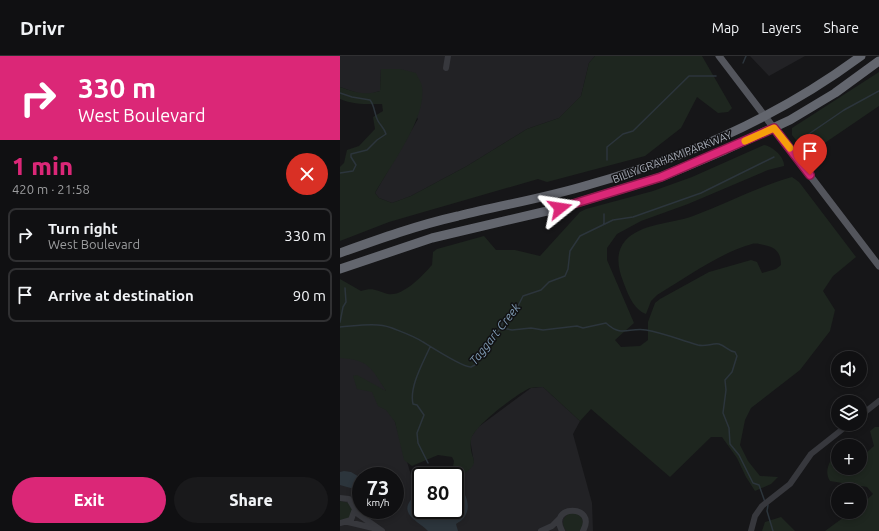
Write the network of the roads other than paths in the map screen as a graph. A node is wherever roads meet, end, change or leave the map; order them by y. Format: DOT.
graph roads {
  1 [pos="448,56"];
  2 [pos="719,56"];
  3 [pos="861,56"];
  4 [pos="879,61"];
  5 [pos="446,68"];
  6 [pos="765,116"];
  7 [pos="774,128"];
  8 [pos="340,253"];
  9 [pos="879,266"];
  10 [pos="340,269"];
  11 [pos="879,401"];
  12 [pos="867,410"];
  13 [pos="840,431"];
  14 [pos="340,498"];
  15 [pos="352,505"];
  16 [pos="352,518"];
  17 [pos="560,518"];
  18 [pos="365,519"];
  19 [pos="343,524"];
  20 [pos="380,530"];
  21 [pos="541,531"];
  22 [pos="562,531"];
  23 [pos="583,531"];
  24 [pos="751,531"];
  1 -- 5 [label="street"];
  2 -- 6 [label="main road"];
  3 -- 6 [label="highway, BILLY GRAHAM PARKWAY"];
  4 -- 7 [label="highway, BILLY GRAHAM PARKWAY"];
  6 -- 7 [label="main road"];
  6 -- 8 [label="highway, BILLY GRAHAM PARKWAY"];
  7 -- 9 [label="main road"];
  7 -- 10 [label="highway, BILLY GRAHAM PARKWAY"];
  11 -- 12 [label="street"];
  13 -- 24 [label="street"];
  14 -- 15 [label="street"];
  16 -- 19 [label="street"];
  17 -- 21 [label="street"];
  17 -- 22 [label="street"];
  17 -- 23 [label="street"];
  18 -- 20 [label="street"];
  19 -- 20 [label="street"];
}
